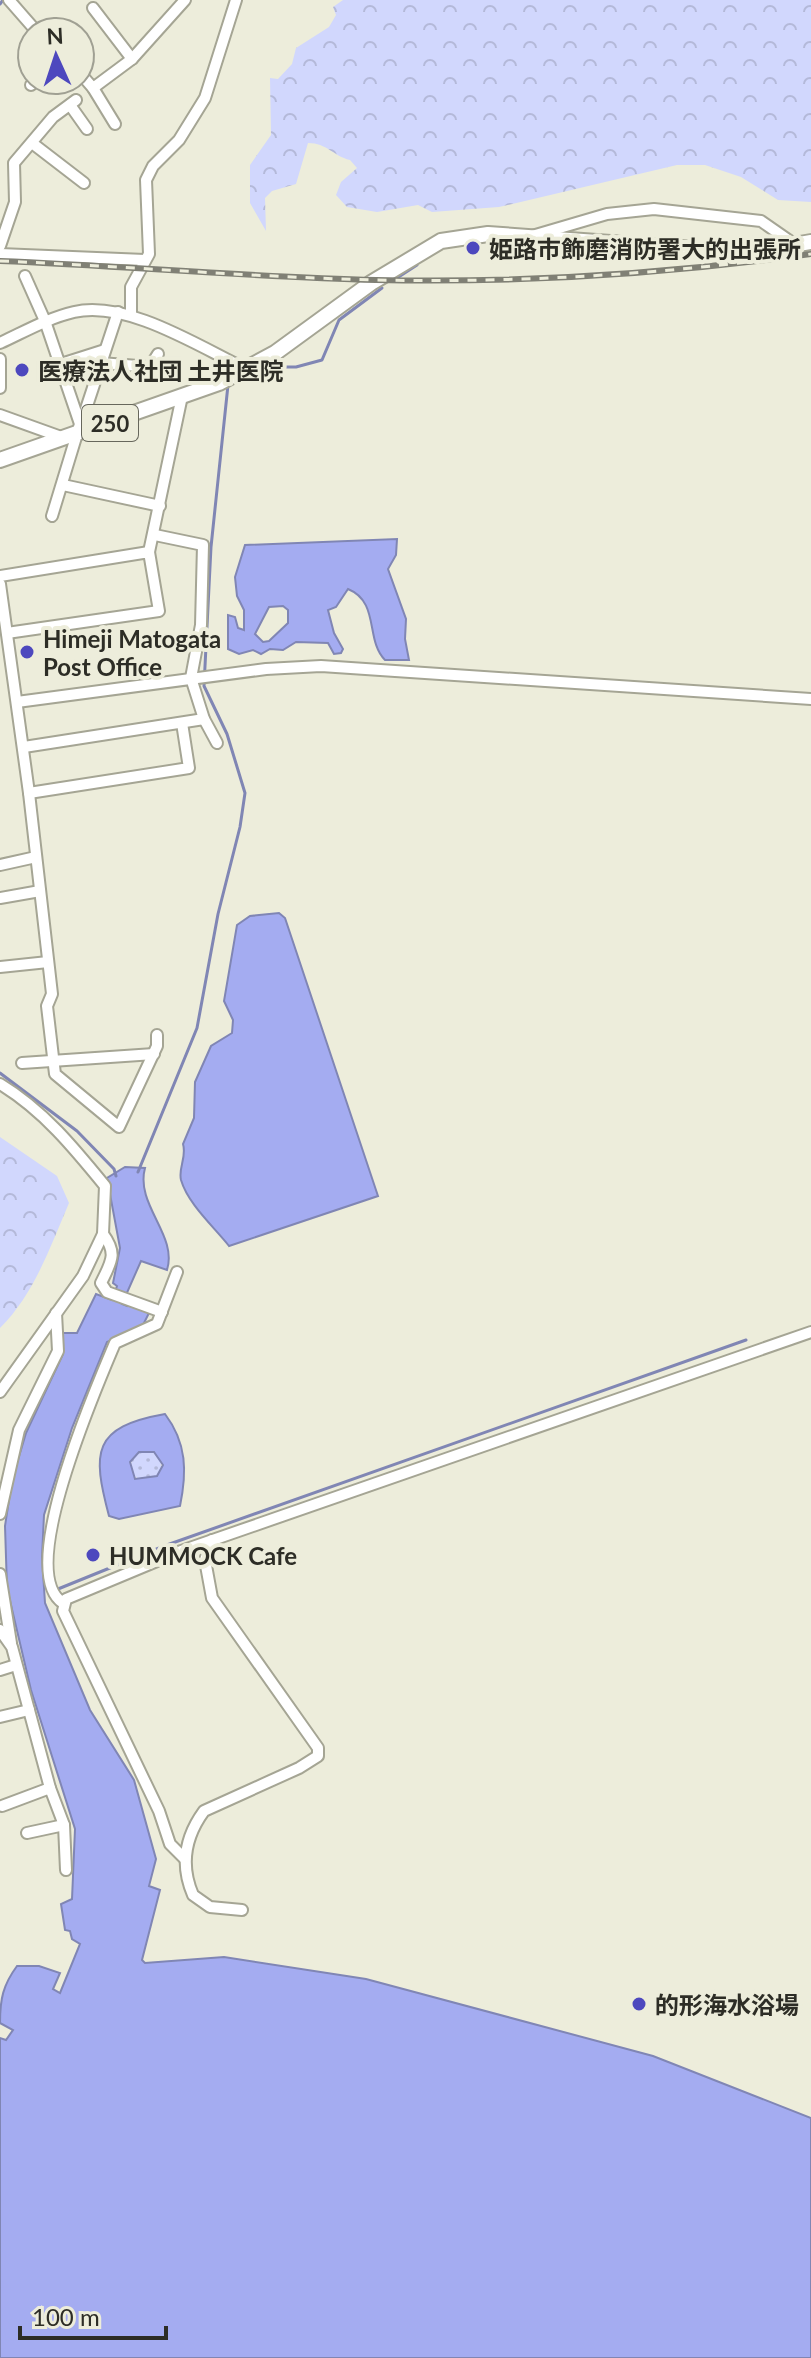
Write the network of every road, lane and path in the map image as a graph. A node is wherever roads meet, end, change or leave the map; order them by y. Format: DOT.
graph roads {
  1 [pos="7,0"];
  2 [pos="185,0"];
  3 [pos="236,0"];
  4 [pos="0,7"];
  5 [pos="93,8"];
  6 [pos="22,16"];
  7 [pos="132,59"];
  8 [pos="96,86"];
  9 [pos="96,93"];
  10 [pos="115,124"];
  11 [pos="87,129"];
  12 [pos="32,143"];
  13 [pos="84,183"];
  14 [pos="530,237"];
  15 [pos="804,244"];
  16 [pos="0,246"];
  17 [pos="0,254"];
  18 [pos="145,260"];
  19 [pos="25,276"];
  20 [pos="118,312"];
  21 [pos="131,315"];
  22 [pos="45,321"];
  23 [pos="0,343"];
  24 [pos="105,350"];
  25 [pos="158,354"];
  26 [pos="0,359"];
  27 [pos="101,363"];
  28 [pos="61,364"];
  29 [pos="242,371"];
  30 [pos="0,388"];
  31 [pos="182,396"];
  32 [pos="0,415"];
  33 [pos="74,432"];
  34 [pos="0,460"];
  35 [pos="63,485"];
  36 [pos="160,506"];
  37 [pos="52,516"];
  38 [pos="155,535"];
  39 [pos="149,552"];
  40 [pos="0,576"];
  41 [pos="0,584"];
  42 [pos="2,619"];
  43 [pos="7,633"];
  44 [pos="200,677"];
  45 [pos="811,699"];
  46 [pos="17,702"];
  47 [pos="204,719"];
  48 [pos="182,723"];
  49 [pos="217,743"];
  50 [pos="24,747"];
  51 [pos="29,793"];
  52 [pos="36,857"];
  53 [pos="0,865"];
  54 [pos="40,891"];
  55 [pos="0,898"];
  56 [pos="48,962"];
  57 [pos="0,967"];
  58 [pos="157,1035"];
  59 [pos="154,1054"];
  60 [pos="53,1059"];
  61 [pos="22,1063"];
  62 [pos="0,1084"];
  63 [pos="103,1234"];
  64 [pos="177,1272"];
  65 [pos="162,1312"];
  66 [pos="56,1313"];
  67 [pos="811,1332"];
  68 [pos="0,1392"];
  69 [pos="4,1468"];
  70 [pos="0,1514"];
  71 [pos="212,1540"];
  72 [pos="0,1574"];
  73 [pos="63,1603"];
  74 [pos="0,1630"];
  75 [pos="12,1647"];
  76 [pos="16,1665"];
  77 [pos="0,1670"];
  78 [pos="29,1710"];
  79 [pos="0,1717"];
  80 [pos="50,1788"];
  81 [pos="2,1806"];
  82 [pos="64,1825"];
  83 [pos="27,1833"];
  84 [pos="185,1859"];
  85 [pos="66,1870"];
  86 [pos="242,1910"];
  1 -- 4 [label="street"];
  1 -- 6 [label="street"];
  2 -- 7 [label="street"];
  3 -- 18 [label="street"];
  5 -- 7 [label="street"];
  7 -- 8 [label="street"];
  9 -- 10 [label="street"];
  11 -- 12 [label="street"];
  12 -- 13 [label="street"];
  12 -- 16 [label="street"];
  14 -- 15 [label="highway, 250"];
  14 -- 15 [label="street"];
  14 -- 29 [label="highway, 250"];
  17 -- 18 [label="street"];
  18 -- 21 [label="street"];
  19 -- 22 [label="street"];
  20 -- 21 [label="street"];
  20 -- 22 [label="street"];
  20 -- 24 [label="street"];
  21 -- 29 [label="street"];
  22 -- 23 [label="street"];
  22 -- 28 [label="street"];
  24 -- 27 [label="street"];
  24 -- 28 [label="street"];
  25 -- 27 [label="street"];
  26 -- 30 [label="street"];
  27 -- 33 [label="street"];
  28 -- 33 [label="street"];
  29 -- 31 [label="highway, 250"];
  31 -- 33 [label="highway, 250"];
  31 -- 36 [label="street"];
  32 -- 33 [label="street"];
  33 -- 34 [label="highway, 250"];
  33 -- 35 [label="street"];
  35 -- 36 [label="street"];
  35 -- 37 [label="street"];
  36 -- 38 [label="street"];
  38 -- 39 [label="street"];
  38 -- 44 [label="street"];
  39 -- 40 [label="street"];
  39 -- 43 [label="street"];
  41 -- 42 [label="street"];
  42 -- 43 [label="street"];
  43 -- 46 [label="street"];
  44 -- 45 [label="street"];
  44 -- 46 [label="street"];
  44 -- 47 [label="street"];
  46 -- 50 [label="street"];
  47 -- 48 [label="street"];
  47 -- 49 [label="street"];
  48 -- 50 [label="street"];
  48 -- 51 [label="street"];
  50 -- 51 [label="street"];
  51 -- 52 [label="street"];
  52 -- 53 [label="street"];
  52 -- 54 [label="street"];
  54 -- 55 [label="street"];
  54 -- 56 [label="street"];
  56 -- 57 [label="street"];
  56 -- 60 [label="street"];
  58 -- 59 [label="street"];
  59 -- 60 [label="street"];
  59 -- 60 [label="street"];
  60 -- 61 [label="street"];
  62 -- 63 [label="street"];
  63 -- 65 [label="street"];
  63 -- 66 [label="street"];
  64 -- 65 [label="street"];
  65 -- 73 [label="street"];
  66 -- 68 [label="street"];
  66 -- 69 [label="street"];
  67 -- 71 [label="street"];
  69 -- 70 [label="street"];
  71 -- 73 [label="street"];
  71 -- 84 [label="street"];
  72 -- 75 [label="street"];
  73 -- 84 [label="street"];
  74 -- 75 [label="street"];
  75 -- 76 [label="street"];
  76 -- 77 [label="street"];
  76 -- 78 [label="street"];
  78 -- 79 [label="street"];
  78 -- 80 [label="street"];
  80 -- 81 [label="street"];
  80 -- 82 [label="street"];
  82 -- 83 [label="street"];
  82 -- 85 [label="street"];
  84 -- 86 [label="street"];
}
